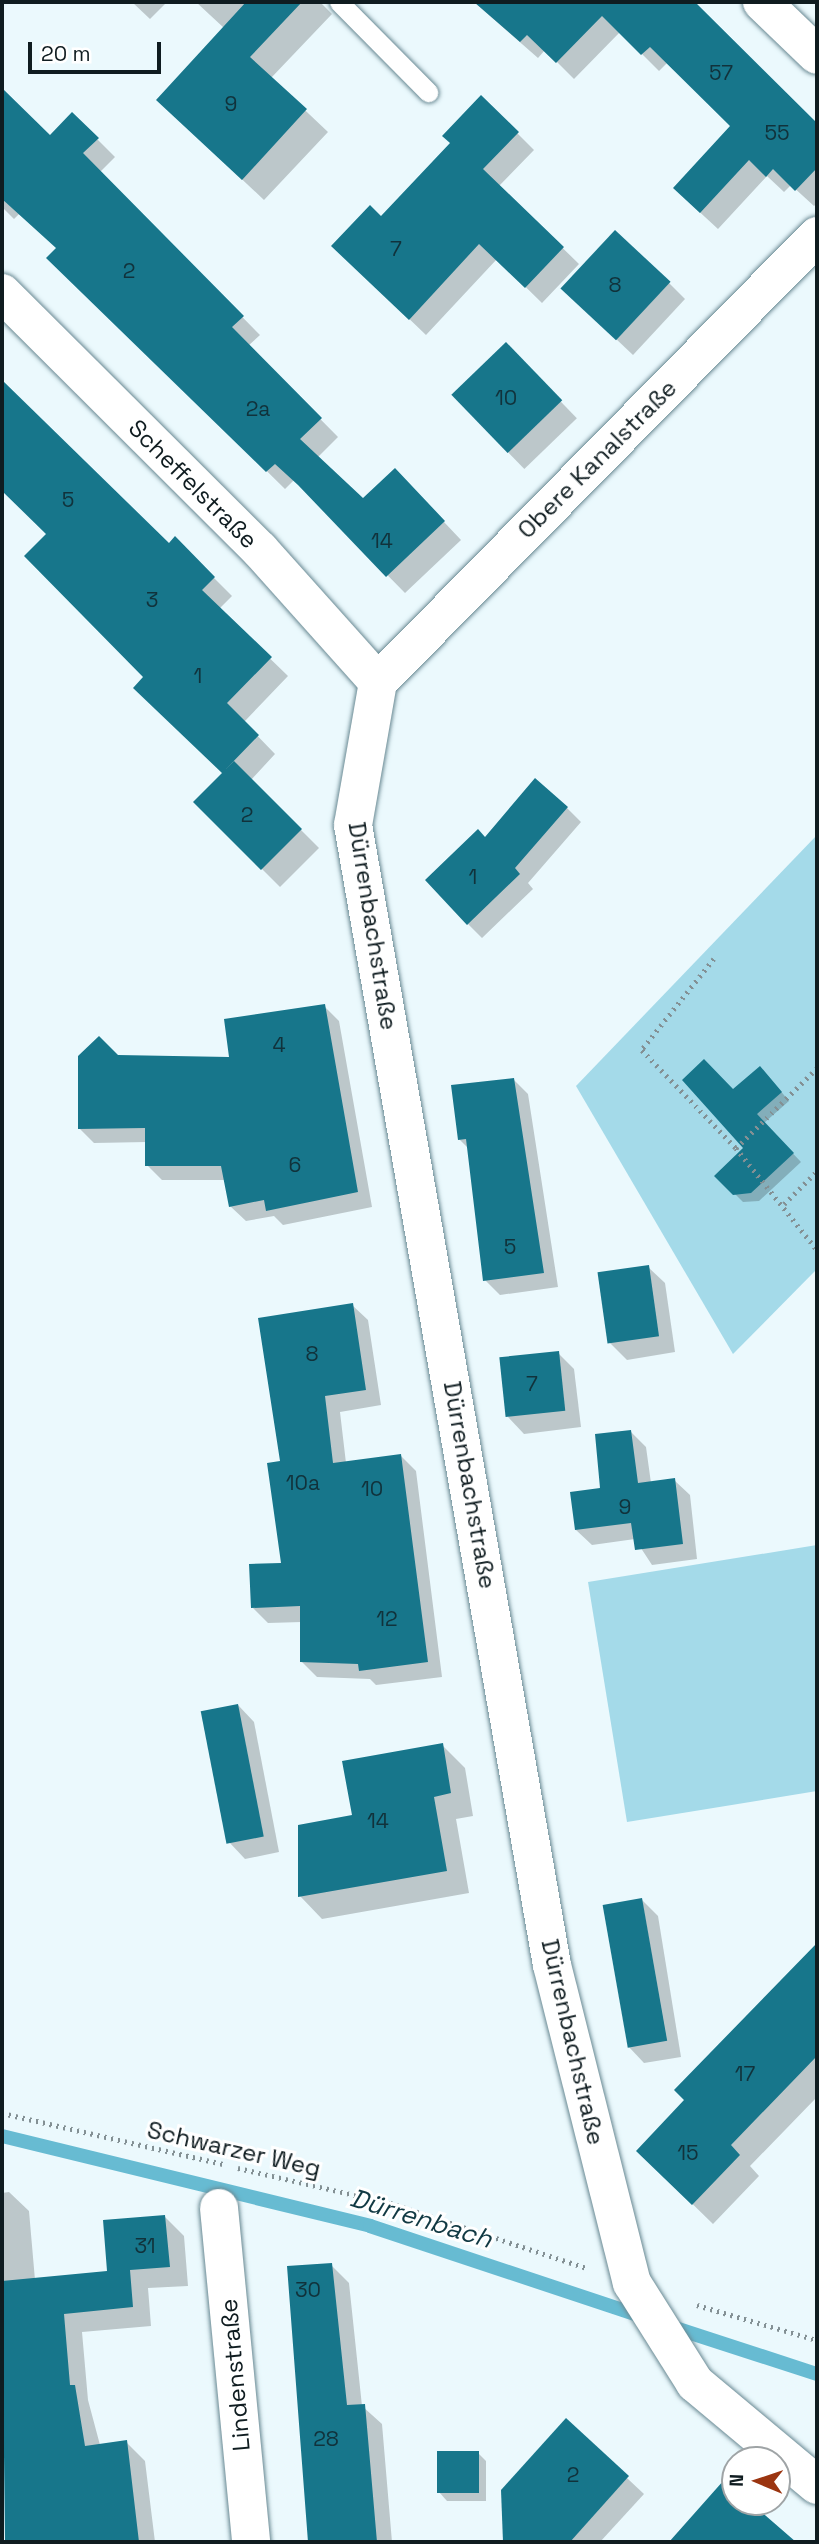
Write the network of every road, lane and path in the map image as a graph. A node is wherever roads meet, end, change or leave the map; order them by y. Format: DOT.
graph roads {
  1 [pos="339,2"];
  2 [pos="762,2"];
  3 [pos="817,55"];
  4 [pos="429,92"];
  5 [pos="817,236"];
  6 [pos="2,293"];
  7 [pos="377,682"];
  8 [pos="715,959"];
  9 [pos="817,1068"];
  10 [pos="736,1147"];
  11 [pos="817,1171"];
  12 [pos="785,1204"];
  13 [pos="817,1250"];
  14 [pos="2,2113"];
  15 [pos="219,2208"];
  16 [pos="632,2283"];
  17 [pos="817,2340"];
  18 [pos="817,2485"];
  19 [pos="251,2542"];
  1 -- 4 [label="lane"];
  2 -- 3 [label="street"];
  5 -- 7 [label="street, Obere Kanalstraße"];
  6 -- 7 [label="street, Scheffelstraße"];
  7 -- 16 [label="street, Dürrenbachstraße"];
  8 -- 10 [label="path"];
  9 -- 10 [label="path"];
  10 -- 12 [label="path"];
  11 -- 12 [label="path"];
  12 -- 13 [label="path"];
  14 -- 16 [label="path, Schwarzer Weg"];
  15 -- 19 [label="street, Lindenstraße"];
  16 -- 17 [label="path, Schwarzer Weg"];
  16 -- 18 [label="street, Dürrenbachstraße"];
}
